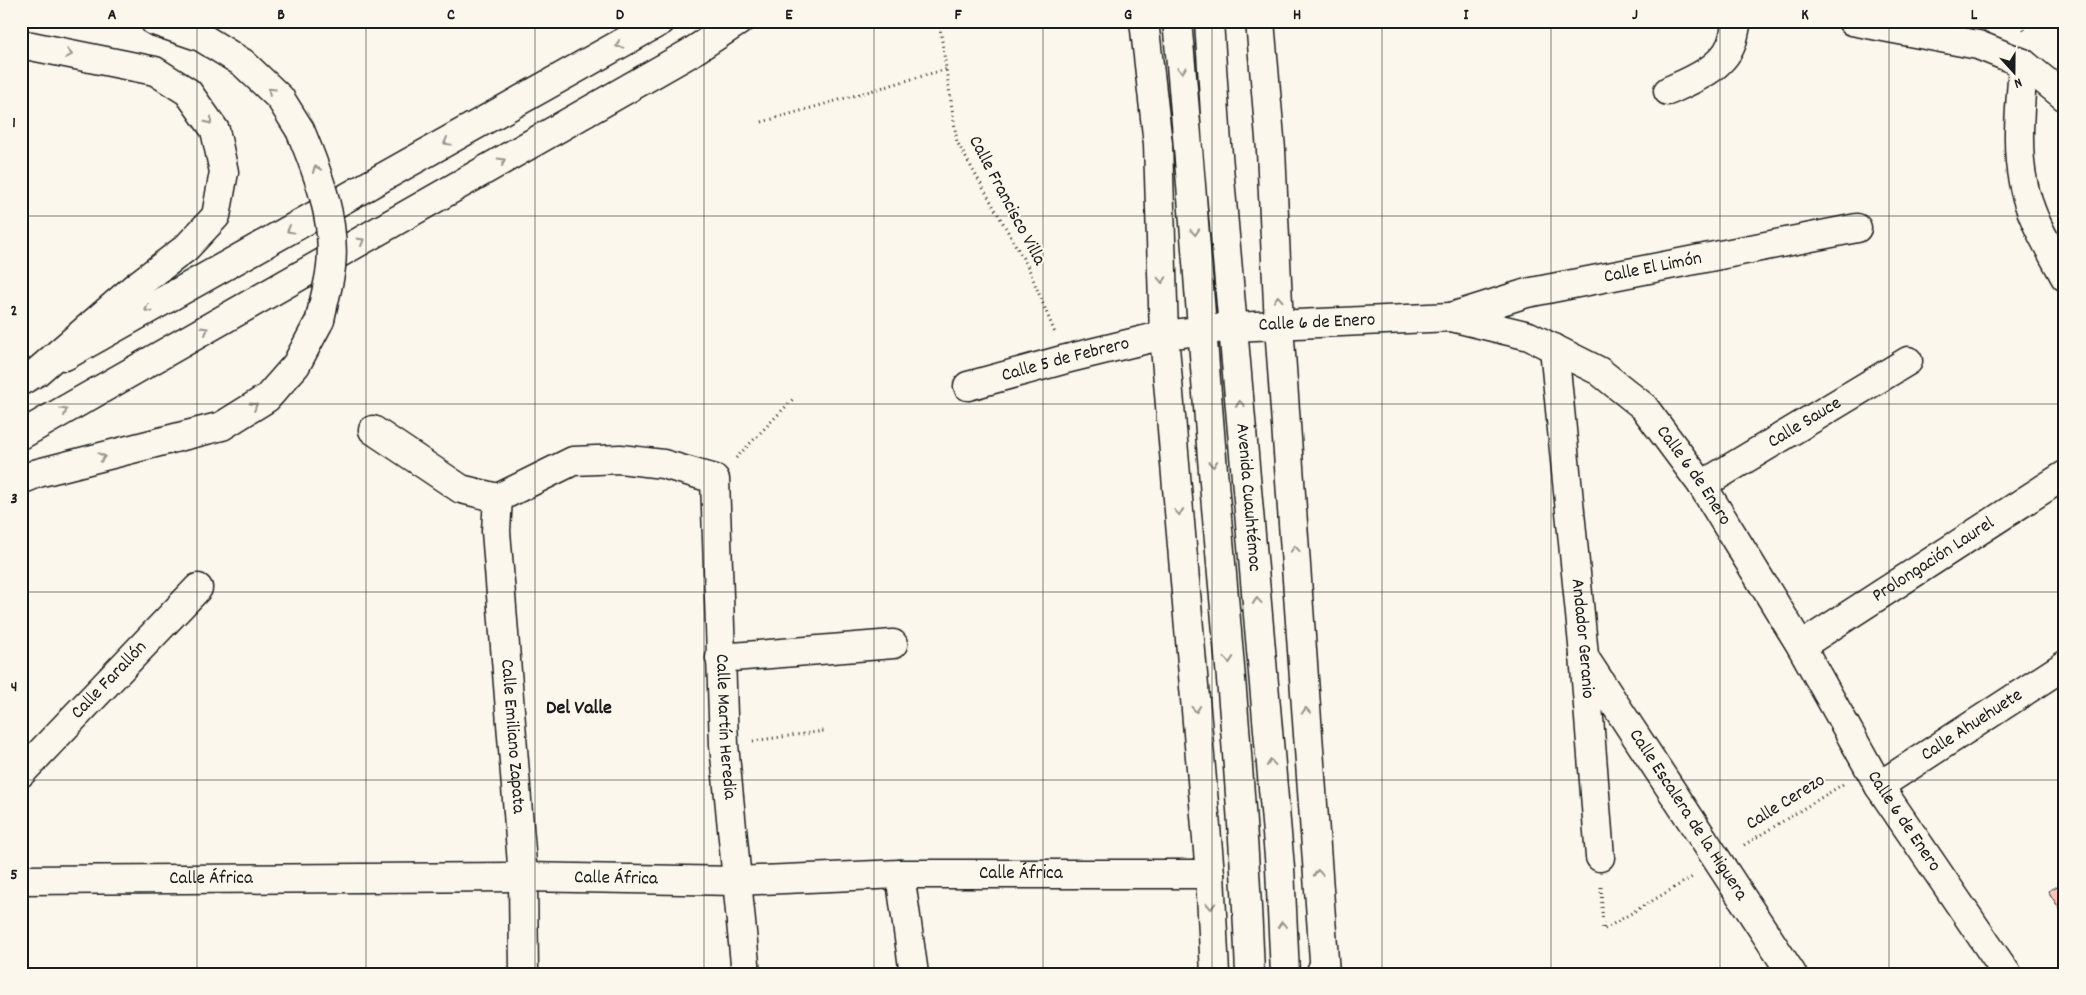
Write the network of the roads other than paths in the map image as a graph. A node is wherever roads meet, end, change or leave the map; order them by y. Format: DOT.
graph roads {
  1 [pos="154,21"];
  2 [pos="661,21"];
  3 [pos="738,21"];
  4 [pos="1144,21"];
  5 [pos="1177,21"];
  6 [pos="1209,21"];
  7 [pos="1260,21"];
  8 [pos="1737,21"];
  9 [pos="1852,21"];
  10 [pos="21,44"];
  11 [pos="2023,63"];
  12 [pos="1668,91"];
  13 [pos="2065,97"];
  14 [pos="1857,228"];
  15 [pos="2065,277"];
  16 [pos="1451,317"];
  17 [pos="1279,326"];
  18 [pos="1233,327"];
  19 [pos="1202,331"];
  20 [pos="1164,335"];
  21 [pos="1554,348"];
  22 [pos="1908,361"];
  23 [pos="29,376"];
  24 [pos="968,386"];
  25 [pos="373,430"];
  26 [pos="21,435"];
  27 [pos="2065,474"];
  28 [pos="21,480"];
  29 [pos="1702,485"];
  30 [pos="498,498"];
  31 [pos="198,588"];
  32 [pos="893,644"];
  33 [pos="1801,646"];
  34 [pos="1584,656"];
  35 [pos="720,658"];
  36 [pos="2065,665"];
  37 [pos="21,774"];
  38 [pos="1874,777"];
  39 [pos="1600,857"];
  40 [pos="900,874"];
  41 [pos="1210,874"];
  42 [pos="523,878"];
  43 [pos="21,880"];
  44 [pos="736,880"];
  45 [pos="1323,971"];
  46 [pos="524,974"];
  47 [pos="746,974"];
  48 [pos="914,974"];
  49 [pos="1214,974"];
  50 [pos="1250,974"];
  51 [pos="1285,974"];
  52 [pos="1792,974"];
  53 [pos="2008,974"];
  28 -- 1 [label="main road, one-way, bridge"];
  2 -- 23 [label="main road, one-way"];
  26 -- 3 [label="main road, one-way"];
  4 -- 20 [label="main road, one-way"];
  5 -- 19 [label="main road, Avenida Cuauhtémoc, one-way"];
  6 -- 18 [label="main road, Avenida Cuauhtémoc"];
  17 -- 7 [label="main road, one-way"];
  8 -- 12 [label="main road"];
  9 -- 11 [label="main road"];
  10 -- 23 [label="main road, one-way"];
  11 -- 13 [label="main road"];
  11 -- 15 [label="main road"];
  14 -- 16 [label="main road, Calle El Limón"];
  16 -- 17 [label="main road, Calle 6 de Enero"];
  16 -- 21 [label="main road, Calle 6 de Enero"];
  17 -- 18 [label="main road, Calle 6 de Enero"];
  45 -- 17 [label="main road, one-way"];
  18 -- 19 [label="main road, Calle 6 de Enero"];
  51 -- 18 [label="main road, Avenida Cuauhtémoc, one-way"];
  19 -- 20 [label="main road, Calle 6 de Enero"];
  19 -- 50 [label="main road, Avenida Cuauhtémoc, one-way"];
  20 -- 24 [label="main road, Calle 5 de Febrero"];
  20 -- 41 [label="main road, one-way"];
  21 -- 29 [label="main road, Calle 6 de Enero"];
  21 -- 34 [label="main road, Andador Geranio"];
  22 -- 29 [label="main road, Calle Sauce"];
  25 -- 30 [label="main road"];
  27 -- 33 [label="main road, Prolongación Laurel"];
  29 -- 33 [label="main road, Calle 6 de Enero"];
  30 -- 35 [label="main road, Calle Martín Heredia"];
  30 -- 42 [label="main road, Calle Emiliano Zapata"];
  31 -- 37 [label="main road, Calle Farallón"];
  32 -- 35 [label="main road"];
  33 -- 38 [label="main road, Calle 6 de Enero"];
  34 -- 39 [label="main road, Andador Geranio"];
  34 -- 52 [label="main road, Calle Escalera de la Higuera"];
  35 -- 44 [label="main road, Calle Martín Heredia"];
  36 -- 38 [label="main road, Calle Ahuehuete"];
  38 -- 53 [label="main road, Calle 6 de Enero"];
  40 -- 41 [label="main road, Calle África"];
  40 -- 44 [label="main road, Calle África"];
  40 -- 48 [label="main road"];
  41 -- 49 [label="main road, one-way"];
  42 -- 43 [label="main road, Calle África"];
  42 -- 44 [label="main road, Calle África"];
  42 -- 46 [label="main road, Calle Emiliano Zapata"];
  44 -- 47 [label="main road, Calle Martín Heredia"];
}
